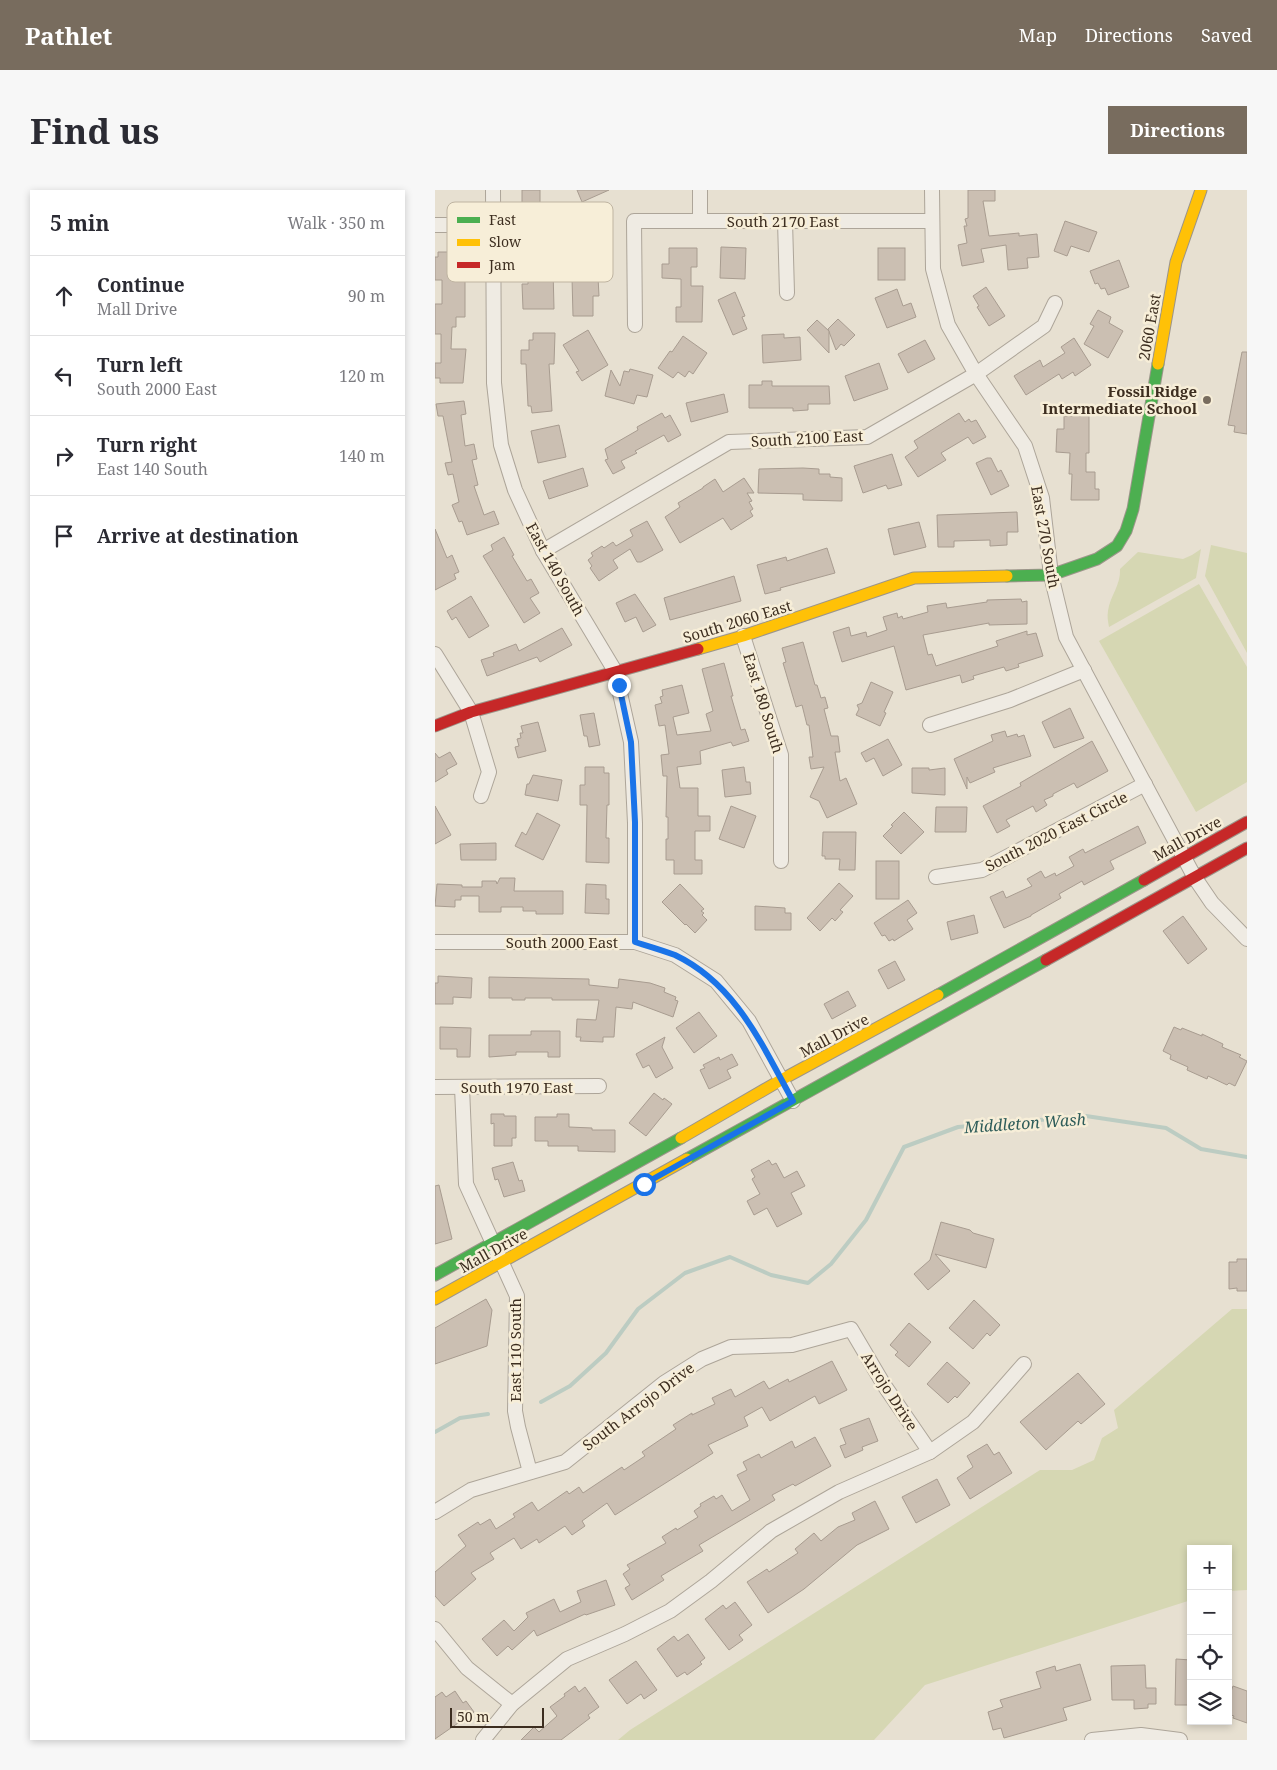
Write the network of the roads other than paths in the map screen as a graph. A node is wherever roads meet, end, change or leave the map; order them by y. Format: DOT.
graph roads {
  1 [pos="700,190"];
  2 [pos="932,190"];
  3 [pos="1201,190"];
  4 [pos="701,222"];
  5 [pos="785,222"];
  6 [pos="932,222"];
  7 [pos="493,282"];
  8 [pos="787,293"];
  9 [pos="1055,303"];
  10 [pos="635,325"];
  11 [pos="975,374"];
  12 [pos="543,551"];
  13 [pos="1051,575"];
  14 [pos="743,636"];
  15 [pos="435,654"];
  16 [pos="1084,670"];
  17 [pos="615,671"];
  18 [pos="471,712"];
  19 [pos="930,725"];
  20 [pos="435,726"];
  21 [pos="1145,784"];
  22 [pos="481,796"];
  23 [pos="1247,822"];
  24 [pos="1247,848"];
  25 [pos="1184,857"];
  26 [pos="781,861"];
  27 [pos="936,877"];
  28 [pos="1195,878"];
  29 [pos="1247,939"];
  30 [pos="435,942"];
  31 [pos="635,942"];
  32 [pos="781,1080"];
  33 [pos="599,1086"];
  34 [pos="435,1087"];
  35 [pos="462,1087"];
  36 [pos="793,1101"];
  37 [pos="493,1244"];
  38 [pos="502,1263"];
  39 [pos="435,1275"];
  40 [pos="435,1299"];
  41 [pos="851,1329"];
  42 [pos="1025,1364"];
  43 [pos="930,1452"];
  44 [pos="530,1472"];
  45 [pos="435,1512"];
  46 [pos="435,1629"];
  47 [pos="512,1704"];
  48 [pos="483,1740"];
  49 [pos="1092,1740"];
  50 [pos="1180,1740"];
  1 -- 4 [label="street"];
  2 -- 6 [label="street, East 270 South"];
  3 -- 13 [label="main road, 2060 East"];
  4 -- 5 [label="street, South 2170 East"];
  4 -- 10 [label="street, South 2170 East"];
  5 -- 6 [label="street, South 2170 East"];
  5 -- 8 [label="street"];
  6 -- 11 [label="street, East 270 South"];
  7 -- 12 [label="street, East 140 South"];
  9 -- 11 [label="street, South 2100 East"];
  11 -- 12 [label="street, South 2100 East"];
  11 -- 13 [label="street, East 270 South"];
  12 -- 17 [label="street, East 140 South"];
  13 -- 14 [label="main road, South 2060 East"];
  13 -- 16 [label="street, East 270 South"];
  14 -- 17 [label="main road, South 2060 East"];
  14 -- 26 [label="street, East 180 South"];
  15 -- 18 [label="street"];
  16 -- 19 [label="street"];
  16 -- 21 [label="street, East 270 South"];
  17 -- 18 [label="main road, South 2060 East"];
  17 -- 31 [label="street, East 140 South"];
  18 -- 20 [label="main road, South 2060 East"];
  18 -- 22 [label="street"];
  21 -- 25 [label="street, East 270 South"];
  21 -- 27 [label="street, South 2020 East Circle"];
  23 -- 25 [label="main road, Mall Drive"];
  24 -- 28 [label="main road, Mall Drive"];
  25 -- 28 [label="street, East 270 South"];
  25 -- 32 [label="main road, Mall Drive"];
  28 -- 29 [label="street, East 270 South"];
  28 -- 36 [label="main road, Mall Drive"];
  30 -- 31 [label="street, South 2000 East"];
  31 -- 32 [label="street, South 2000 East"];
  32 -- 36 [label="street, South 2000 East"];
  32 -- 37 [label="main road, Mall Drive"];
  33 -- 35 [label="street, South 1970 East"];
  34 -- 35 [label="street, South 1970 East"];
  35 -- 37 [label="street, East 110 South"];
  36 -- 38 [label="main road, Mall Drive"];
  37 -- 38 [label="street, East 110 South"];
  37 -- 39 [label="main road, Mall Drive"];
  38 -- 40 [label="main road, Mall Drive"];
  38 -- 44 [label="street, East 110 South"];
  41 -- 43 [label="street, Arrojo Drive"];
  41 -- 44 [label="street, South Arrojo Drive"];
  42 -- 43 [label="street"];
  43 -- 47 [label="street"];
  44 -- 45 [label="street, South Arrojo Drive"];
  46 -- 47 [label="street"];
  47 -- 48 [label="street"];
  49 -- 50 [label="street"];
}
